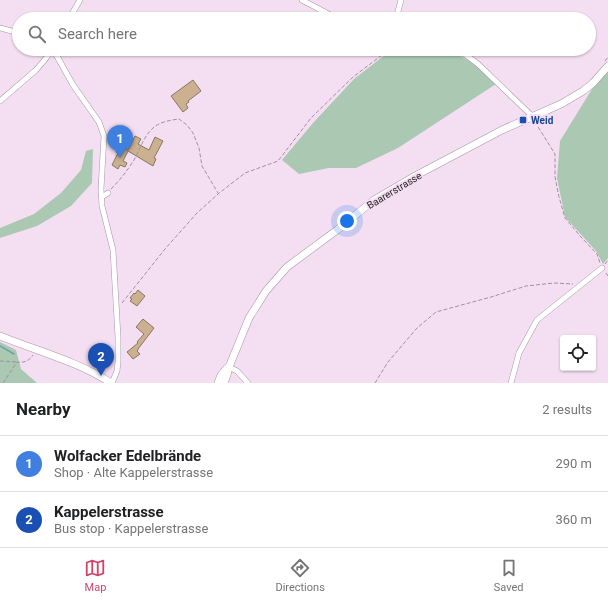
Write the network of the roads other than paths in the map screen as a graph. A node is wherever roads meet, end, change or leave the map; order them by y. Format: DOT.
graph roads {
  1 [pos="80,0"];
  2 [pos="302,0"];
  3 [pos="401,0"];
  4 [pos="73,12"];
  5 [pos="325,12"];
  6 [pos="398,12"];
  7 [pos="0,28"];
  8 [pos="12,31"];
  9 [pos="47,56"];
  10 [pos="57,56"];
  11 [pos="467,56"];
  12 [pos="606,64"];
  13 [pos="0,101"];
  14 [pos="532,116"];
  15 [pos="108,193"];
  16 [pos="102,197"];
  17 [pos="602,268"];
  18 [pos="0,336"];
  19 [pos="229,367"];
  20 [pos="112,383"];
  21 [pos="218,383"];
  22 [pos="224,383"];
  23 [pos="248,383"];
  24 [pos="511,383"];
  1 -- 4 [label="street"];
  2 -- 5 [label="street"];
  3 -- 6 [label="street"];
  7 -- 8 [label="street"];
  9 -- 13 [label="street"];
  10 -- 16 [label="street"];
  11 -- 14 [label="street"];
  12 -- 14 [label="street, Baarerstrasse"];
  14 -- 19 [label="street, Baarerstrasse"];
  15 -- 16 [label="street"];
  16 -- 20 [label="street"];
  17 -- 24 [label="street"];
  18 -- 20 [label="street"];
  19 -- 21 [label="street, Baarerstrasse"];
  19 -- 22 [label="street, Baarerstrasse"];
  19 -- 23 [label="street"];
}
